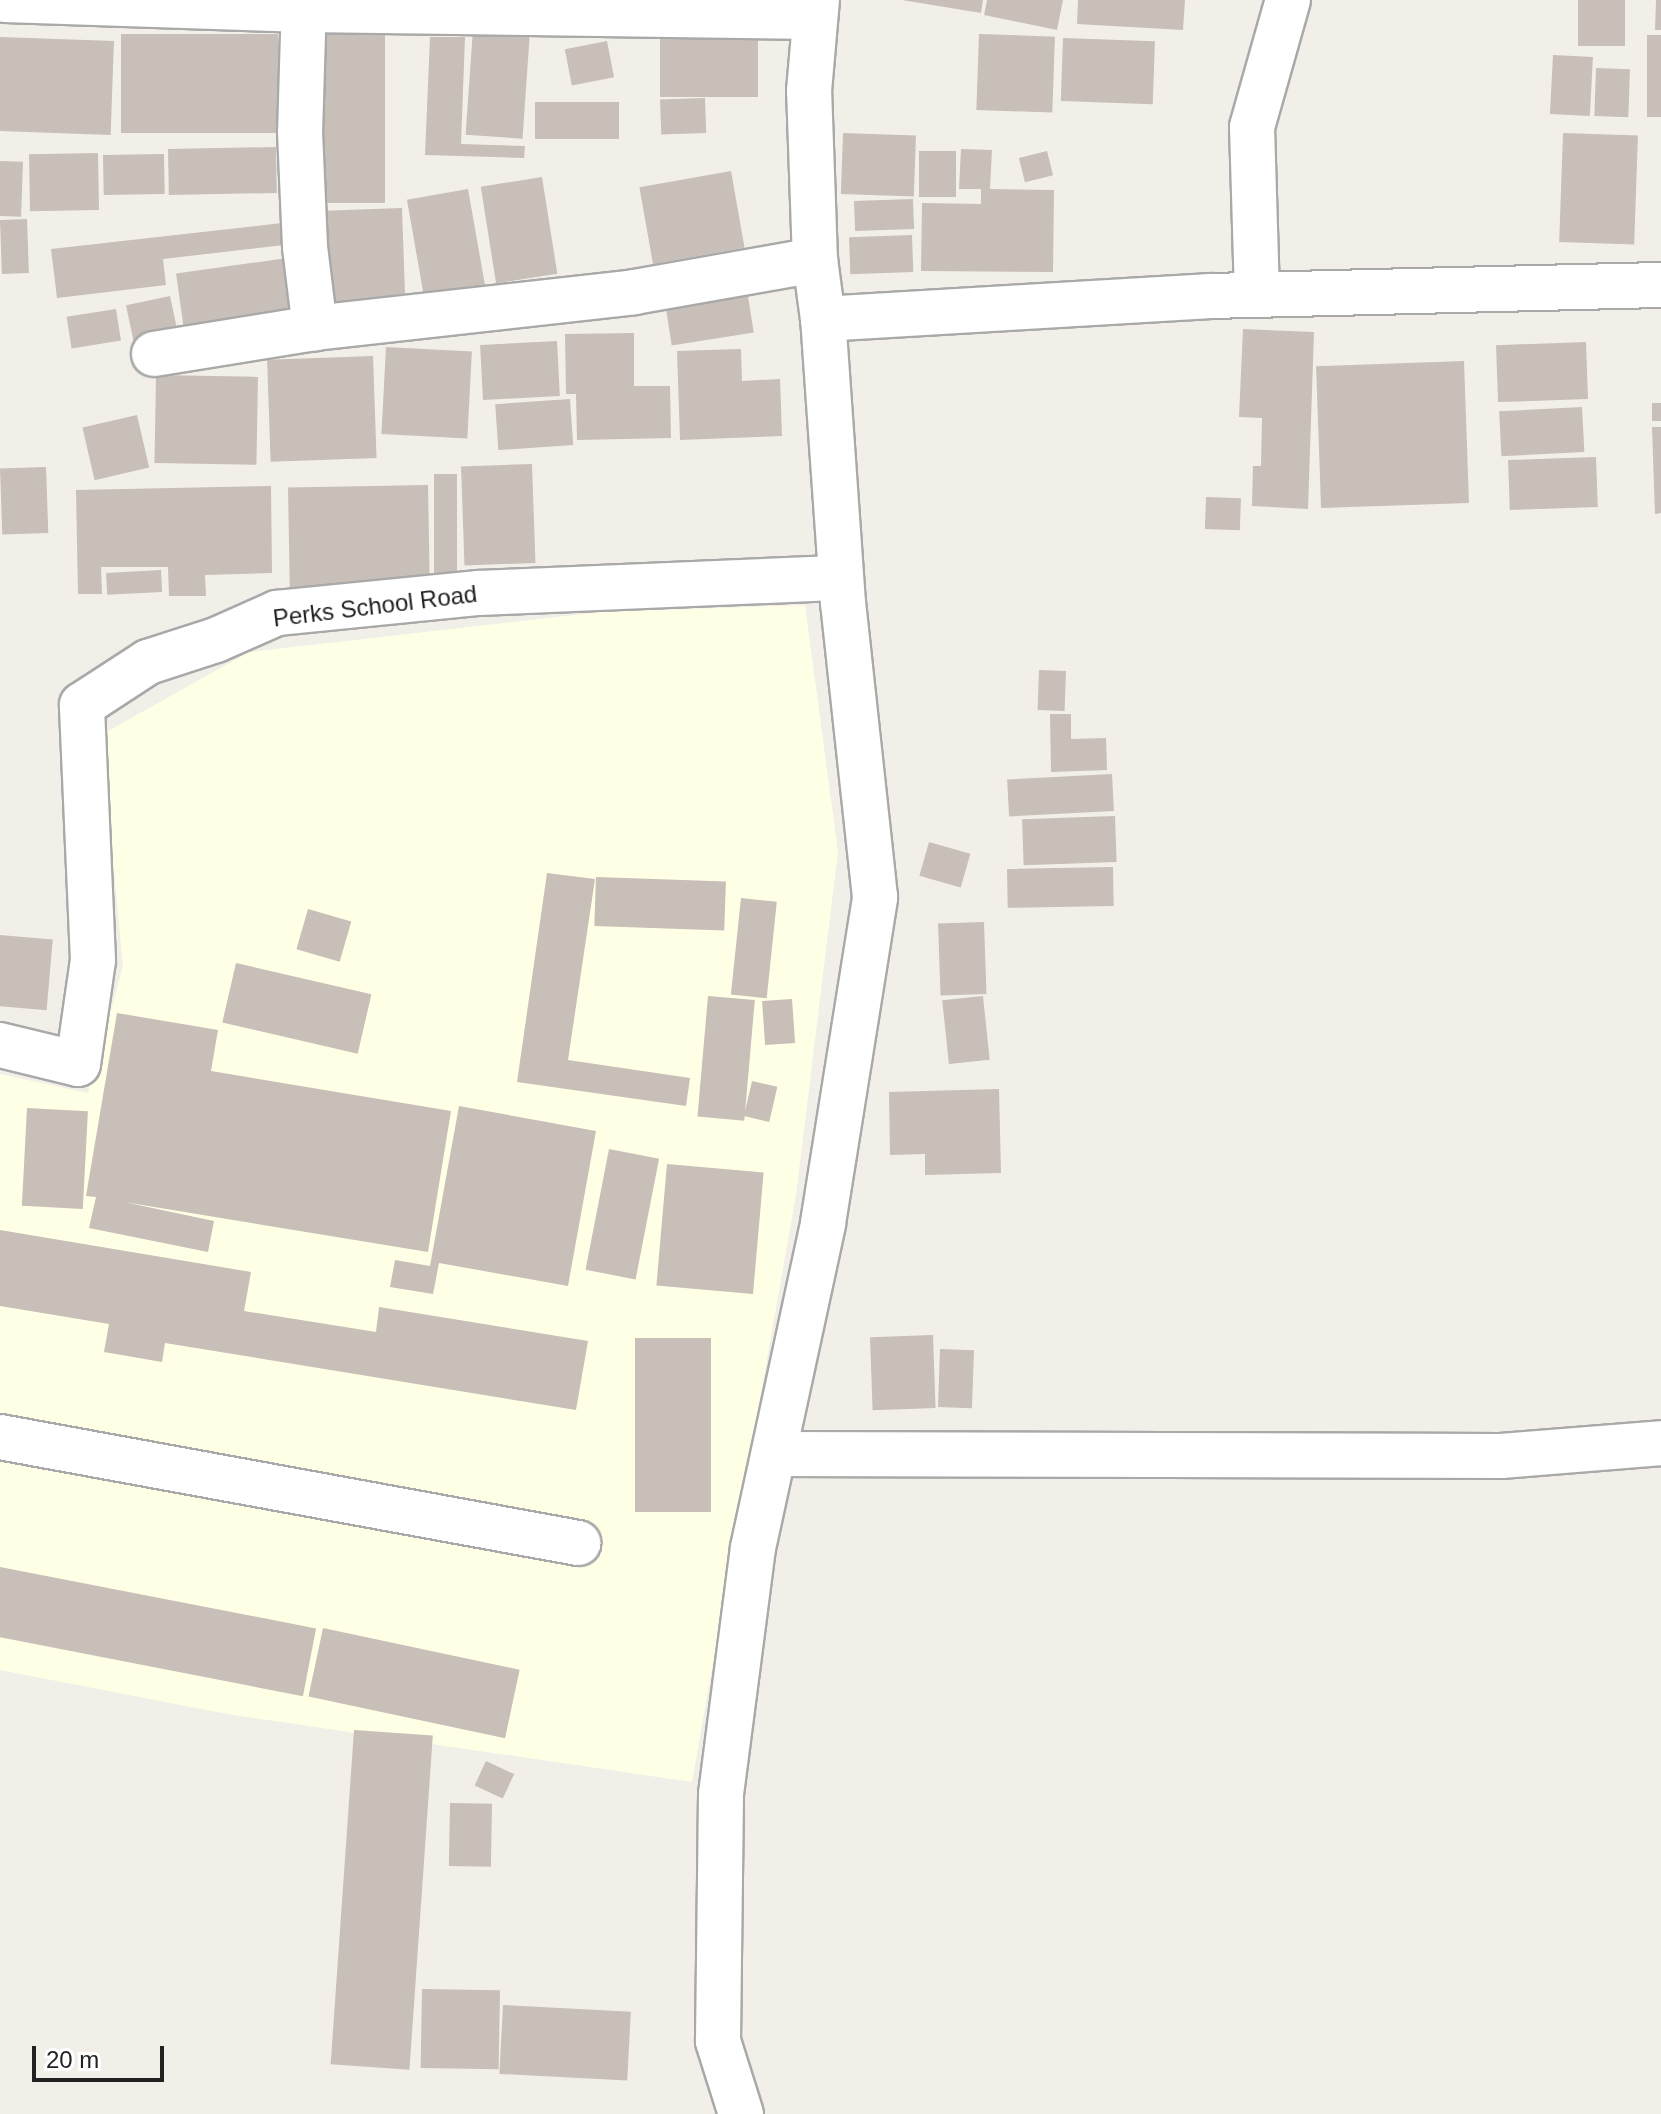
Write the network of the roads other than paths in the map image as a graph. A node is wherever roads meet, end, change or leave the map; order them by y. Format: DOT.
graph roads {
  1 [pos="5,0"];
  2 [pos="1288,0"];
  3 [pos="304,5"];
  4 [pos="815,8"];
  5 [pos="815,260"];
  6 [pos="1661,285"];
  7 [pos="1257,295"];
  8 [pos="823,319"];
  9 [pos="315,328"];
  10 [pos="154,354"];
  11 [pos="841,578"];
  12 [pos="0,1045"];
  13 [pos="0,1437"];
  14 [pos="1661,1443"];
  15 [pos="774,1454"];
  16 [pos="578,1543"];
  17 [pos="741,2114"];
  1 -- 3 [label="street"];
  2 -- 7 [label="street"];
  3 -- 4 [label="street"];
  3 -- 9 [label="street"];
  4 -- 5 [label="street"];
  5 -- 8 [label="street"];
  5 -- 9 [label="street"];
  6 -- 7 [label="street"];
  7 -- 8 [label="street"];
  8 -- 11 [label="street"];
  9 -- 10 [label="street"];
  11 -- 12 [label="street, Perks School Road"];
  11 -- 15 [label="street"];
  13 -- 16 [label="street"];
  14 -- 15 [label="street"];
  15 -- 17 [label="street"];
}
